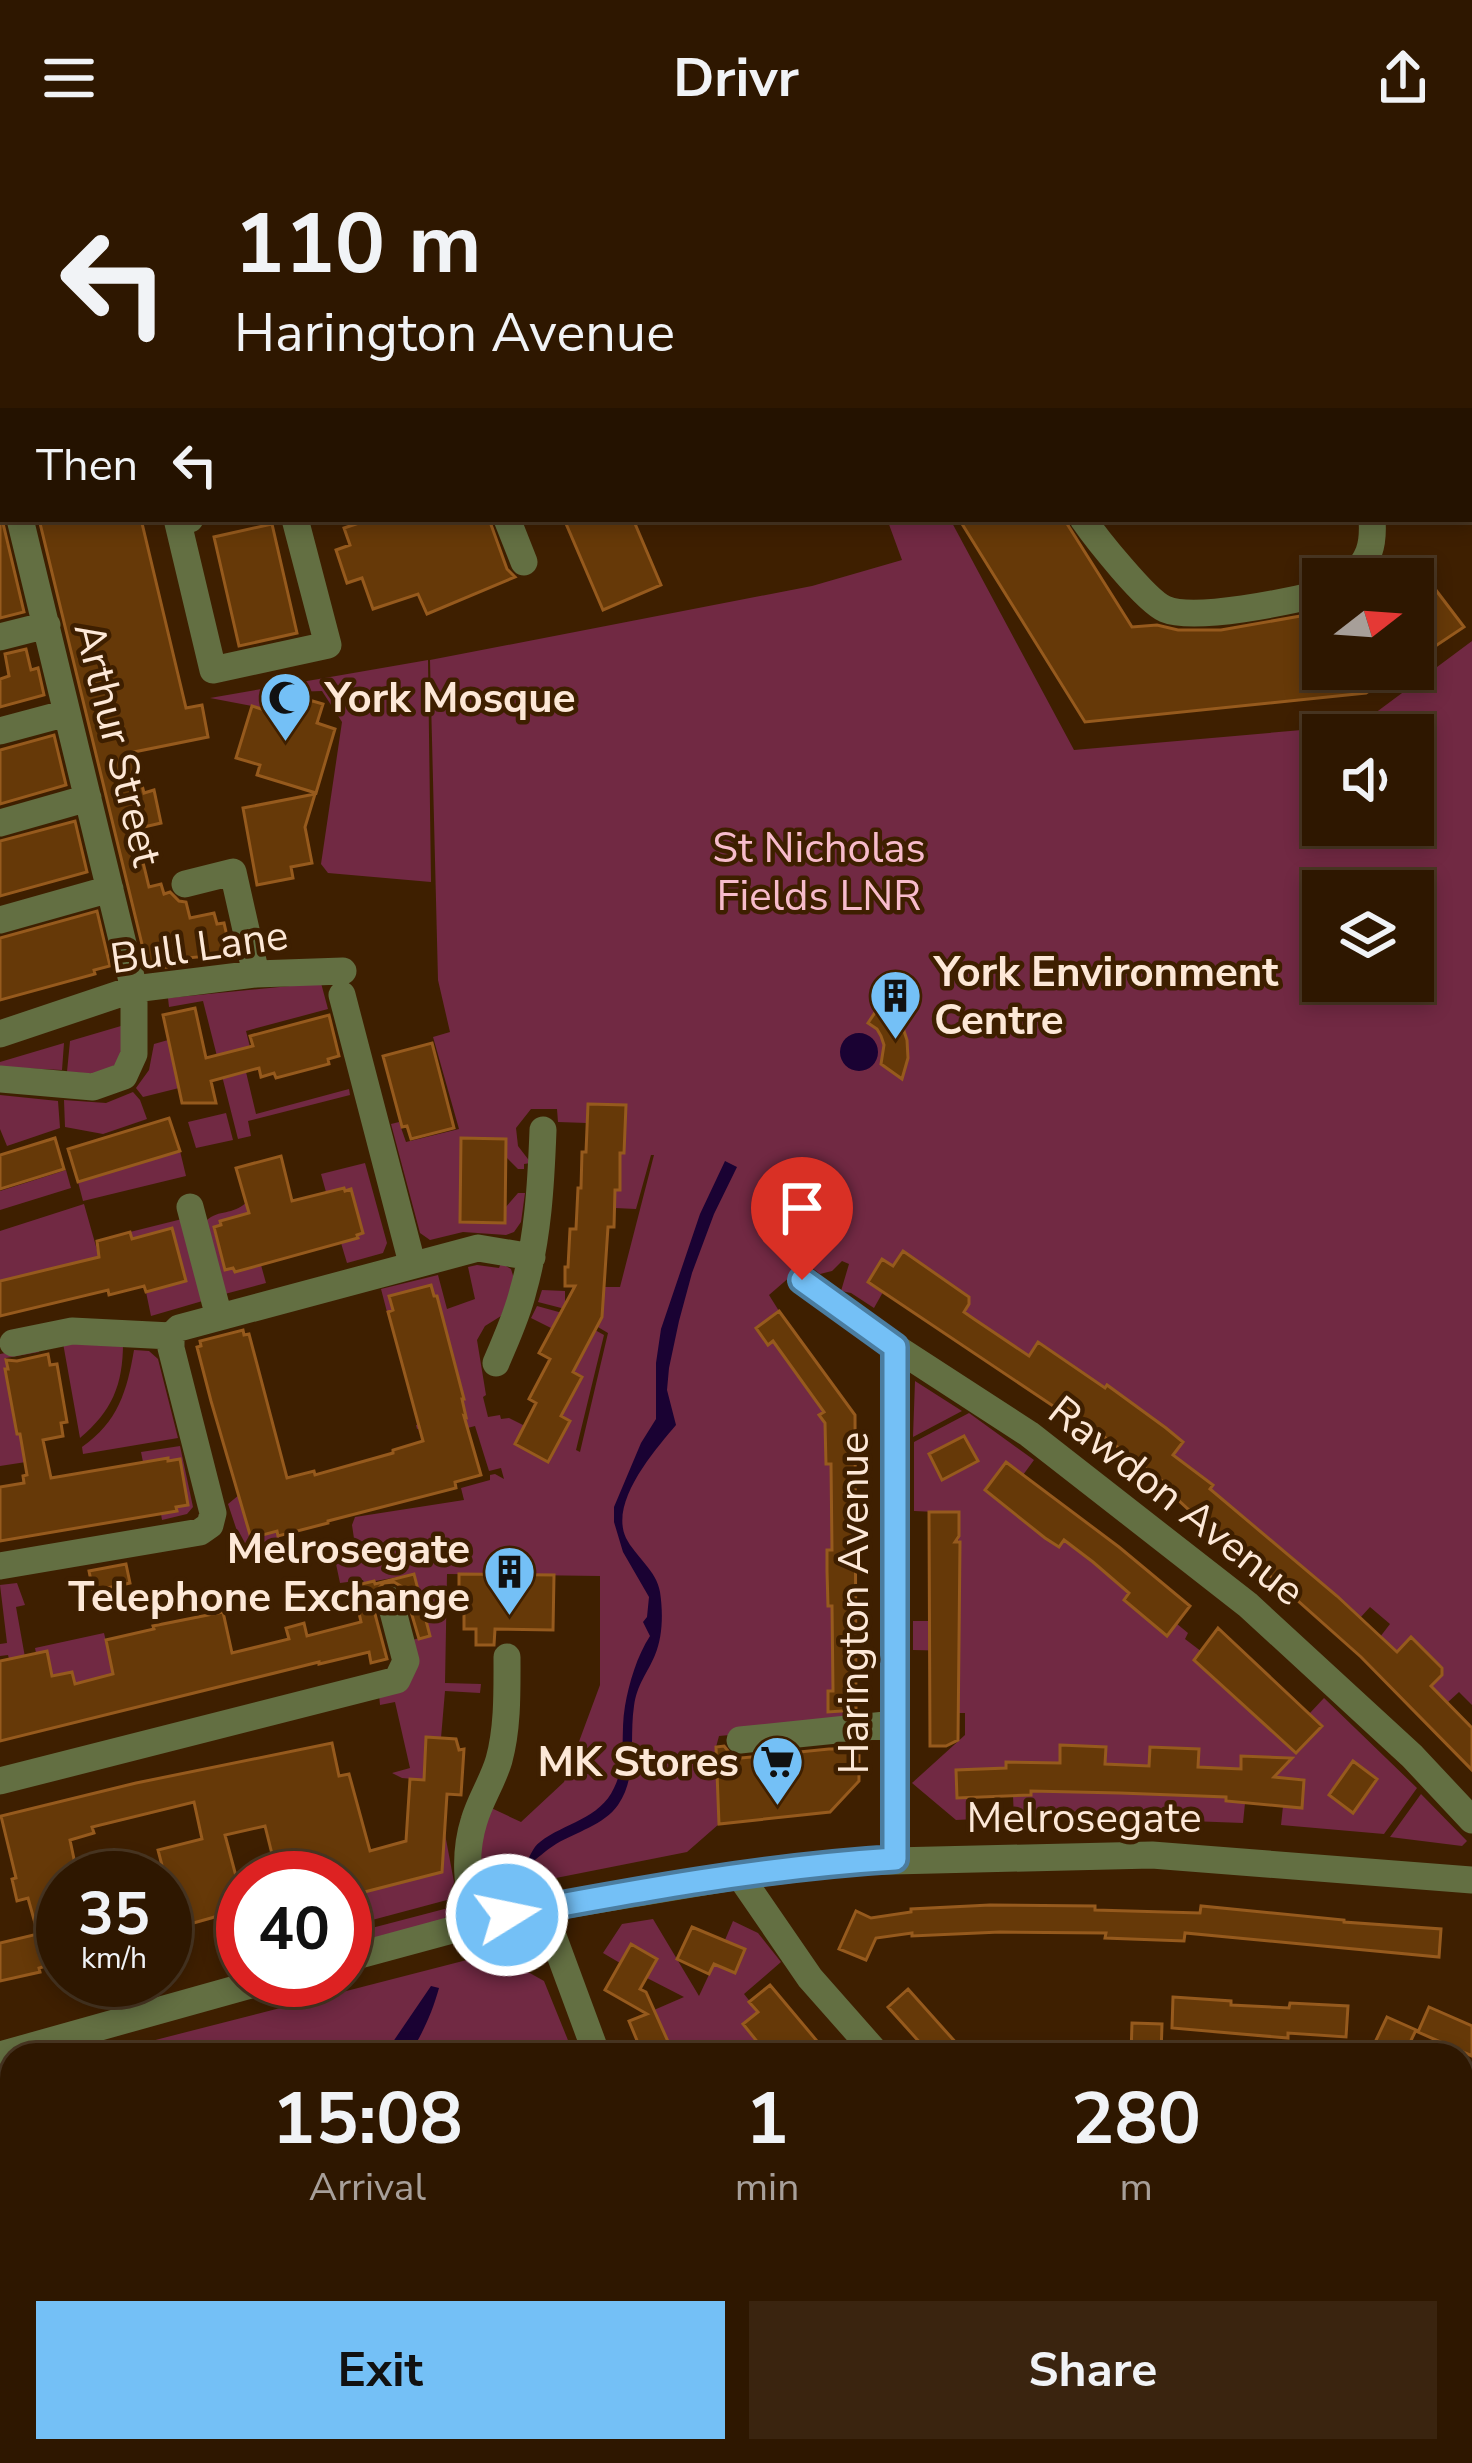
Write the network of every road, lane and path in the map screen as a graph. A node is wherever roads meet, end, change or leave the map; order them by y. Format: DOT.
graph roads {
  1 [pos="21,522"];
  2 [pos="181,522"];
  3 [pos="296,522"];
  4 [pos="508,522"];
  5 [pos="1086,522"];
  6 [pos="1372,522"];
  7 [pos="1367,558"];
  8 [pos="524,562"];
  9 [pos="1302,597"];
  10 [pos="46,625"];
  11 [pos="0,638"];
  12 [pos="68,713"];
  13 [pos="0,731"];
  14 [pos="88,798"];
  15 [pos="0,823"];
  16 [pos="185,884"];
  17 [pos="110,889"];
  18 [pos="0,920"];
  19 [pos="256,974"];
  20 [pos="134,989"];
  21 [pos="0,1034"];
  22 [pos="0,1079"];
  23 [pos="543,1130"];
  24 [pos="190,1207"];
  25 [pos="532,1257"];
  26 [pos="412,1263"];
  27 [pos="802,1280"];
  28 [pos="219,1317"];
  29 [pos="171,1336"];
  30 [pos="13,1343"];
  31 [pos="895,1347"];
  32 [pos="496,1363"];
  33 [pos="0,1567"];
  34 [pos="390,1600"];
  35 [pos="507,1671"];
  36 [pos="895,1724"];
  37 [pos="740,1740"];
  38 [pos="0,1781"];
  39 [pos="1472,1820"];
  40 [pos="895,1859"];
  41 [pos="740,1876"];
  42 [pos="1472,1880"];
  43 [pos="542,1909"];
  44 [pos="475,1923"];
  45 [pos="372,1952"];
  46 [pos="216,1995"];
  47 [pos="47,2043"];
  48 [pos="592,2043"];
  49 [pos="868,2043"];
  1 -- 10 [label="street, Arthur Street"];
  2 -- 3 [label="street"];
  4 -- 8 [label="street"];
  5 -- 9 [label="street"];
  6 -- 7 [label="street"];
  10 -- 11 [label="street"];
  10 -- 12 [label="street, Arthur Street"];
  12 -- 13 [label="street"];
  12 -- 14 [label="street, Arthur Street"];
  14 -- 15 [label="street"];
  14 -- 17 [label="street, Arthur Street"];
  16 -- 19 [label="street"];
  17 -- 18 [label="street"];
  17 -- 20 [label="street, Arthur Street"];
  19 -- 20 [label="street, Bull Lane"];
  19 -- 26 [label="street, Bull Lane"];
  20 -- 21 [label="street, Bull Lane"];
  20 -- 22 [label="street, Arthur Street"];
  23 -- 25 [label="street"];
  24 -- 28 [label="street"];
  25 -- 26 [label="street"];
  25 -- 32 [label="street"];
  26 -- 28 [label="street"];
  27 -- 31 [label="street, Rawdon Avenue"];
  28 -- 29 [label="street"];
  29 -- 30 [label="street"];
  29 -- 33 [label="street"];
  31 -- 36 [label="street, Harington Avenue"];
  31 -- 39 [label="street, Rawdon Avenue"];
  34 -- 38 [label="street"];
  35 -- 44 [label="street"];
  36 -- 37 [label="street"];
  36 -- 40 [label="street, Harington Avenue"];
  40 -- 41 [label="street, Melrosegate"];
  40 -- 42 [label="street, Melrosegate"];
  41 -- 43 [label="street, Melrosegate"];
  41 -- 49 [label="street"];
  43 -- 44 [label="street, Melrosegate"];
  43 -- 48 [label="street"];
  44 -- 45 [label="street, Melrosegate"];
  46 -- 47 [label="street"];
}
